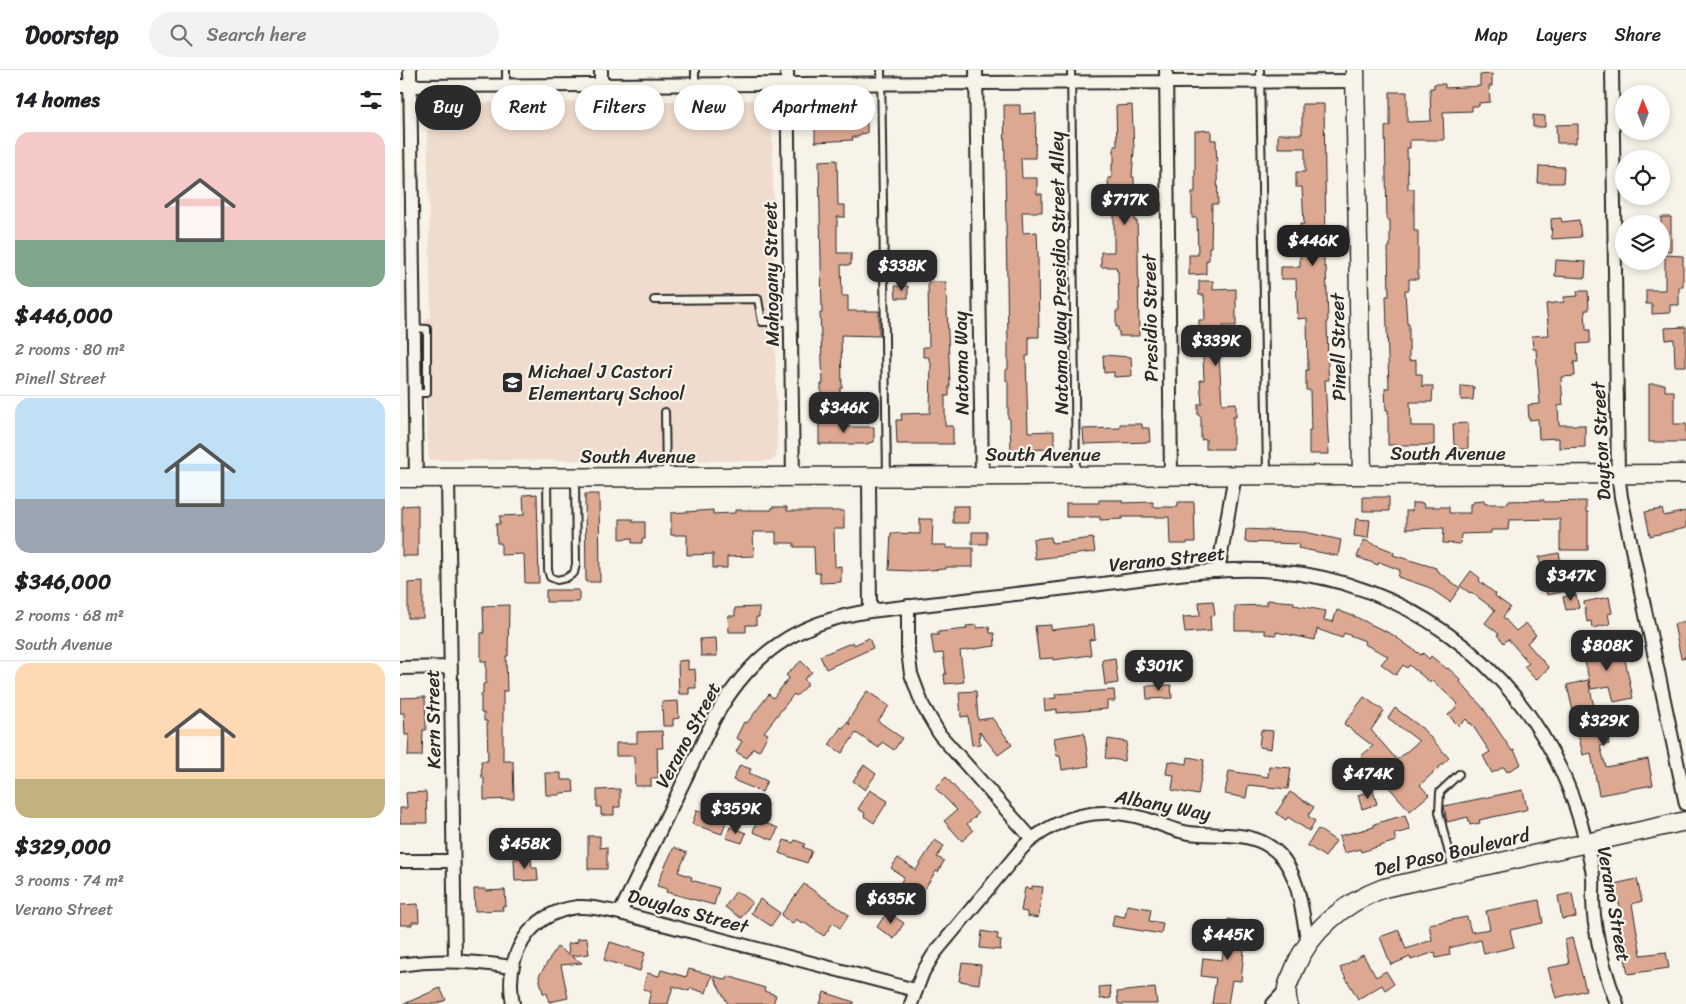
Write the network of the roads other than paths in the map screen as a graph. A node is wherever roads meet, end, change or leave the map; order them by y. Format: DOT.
graph roads {
  1 [pos="410,70"];
  2 [pos="506,70"];
  3 [pos="601,70"];
  4 [pos="695,70"];
  5 [pos="787,70"];
  6 [pos="881,70"];
  7 [pos="976,70"];
  8 [pos="1612,70"];
  9 [pos="1071,76"];
  10 [pos="1166,76"];
  11 [pos="1260,76"];
  12 [pos="1355,76"];
  13 [pos="976,83"];
  14 [pos="787,84"];
  15 [pos="881,84"];
  16 [pos="491,85"];
  17 [pos="506,85"];
  18 [pos="601,85"];
  19 [pos="695,85"];
  20 [pos="405,86"];
  21 [pos="654,300"];
  22 [pos="791,322"];
  23 [pos="665,412"];
  24 [pos="1618,473"];
  25 [pos="1362,474"];
  26 [pos="1686,474"];
  27 [pos="1171,475"];
  28 [pos="1235,475"];
  29 [pos="1266,475"];
  30 [pos="878,476"];
  31 [pos="982,476"];
  32 [pos="1076,476"];
  33 [pos="666,477"];
  34 [pos="793,477"];
  35 [pos="408,478"];
  36 [pos="448,478"];
  37 [pos="547,478"];
  38 [pos="575,478"];
  39 [pos="1218,571"];
  40 [pos="908,606"];
  41 [pos="870,610"];
  42 [pos="450,667"];
  43 [pos="400,668"];
  44 [pos="1459,774"];
  45 [pos="1686,804"];
  46 [pos="1686,821"];
  47 [pos="1032,839"];
  48 [pos="1585,843"];
  49 [pos="400,861"];
  50 [pos="453,861"];
  51 [pos="1454,873"];
  52 [pos="620,913"];
  53 [pos="1308,943"];
  54 [pos="454,960"];
  55 [pos="400,965"];
  56 [pos="512,967"];
  57 [pos="916,990"];
  58 [pos="1287,996"];
  59 [pos="1616,1003"];
  60 [pos="513,1004"];
  61 [pos="911,1004"];
  62 [pos="1273,1004"];
  1 -- 20 [label="street"];
  2 -- 17 [label="lane"];
  3 -- 18 [label="street"];
  4 -- 19 [label="lane"];
  5 -- 14 [label="street, Mahogany Street"];
  6 -- 15 [label="lane"];
  7 -- 13 [label="street, Natoma Way"];
  8 -- 24 [label="street, Dayton Street"];
  9 -- 10 [label="street"];
  9 -- 13 [label="street"];
  9 -- 32 [label="lane, Natoma Way Presidio Street Alley"];
  10 -- 11 [label="street"];
  10 -- 27 [label="street, Presidio Street"];
  11 -- 12 [label="street"];
  11 -- 29 [label="lane"];
  12 -- 25 [label="street, Pinell Street"];
  13 -- 15 [label="street"];
  13 -- 31 [label="street, Natoma Way"];
  14 -- 15 [label="street"];
  14 -- 19 [label="street"];
  14 -- 22 [label="street, Mahogany Street"];
  15 -- 30 [label="lane"];
  16 -- 20 [label="street"];
  20 -- 35 [label="street"];
  21 -- 22 [label="lane"];
  22 -- 34 [label="street, Mahogany Street"];
  23 -- 33 [label="lane"];
  24 -- 25 [label="street, South Avenue"];
  24 -- 26 [label="street, South Avenue"];
  24 -- 45 [label="street, Dayton Street"];
  25 -- 29 [label="street, South Avenue"];
  27 -- 28 [label="street, South Avenue"];
  27 -- 32 [label="street, South Avenue"];
  28 -- 29 [label="street, South Avenue"];
  28 -- 39 [label="street"];
  30 -- 31 [label="street, South Avenue"];
  30 -- 34 [label="street, South Avenue"];
  30 -- 41 [label="street"];
  31 -- 32 [label="street, South Avenue"];
  33 -- 34 [label="street, South Avenue"];
  33 -- 38 [label="street, South Avenue"];
  35 -- 36 [label="street, South Avenue"];
  36 -- 37 [label="street, South Avenue"];
  36 -- 42 [label="street, Kern Street"];
  37 -- 38 [label="street, South Avenue"];
  37 -- 38 [label="lane"];
  39 -- 40 [label="street, Verano Street"];
  39 -- 48 [label="street, Verano Street"];
  40 -- 41 [label="street, Verano Street"];
  40 -- 47 [label="street"];
  41 -- 52 [label="street, Verano Street"];
  42 -- 43 [label="street"];
  42 -- 50 [label="street, Kern Street"];
  44 -- 51 [label="lane"];
  46 -- 48 [label="street, Del Paso Boulevard"];
  47 -- 53 [label="street, Albany Way"];
  47 -- 57 [label="street, Albany Way"];
  48 -- 51 [label="street, Del Paso Boulevard"];
  48 -- 59 [label="street, Verano Street"];
  49 -- 50 [label="street"];
  50 -- 54 [label="street, Kern Street"];
  51 -- 53 [label="street, Del Paso Boulevard"];
  52 -- 56 [label="street, Douglas Street"];
  52 -- 57 [label="street, Douglas Street"];
  53 -- 58 [label="street, Del Paso Boulevard"];
  54 -- 55 [label="street"];
  54 -- 56 [label="street"];
  56 -- 60 [label="street, Douglas Street"];
  57 -- 61 [label="street, Albany Way"];
  58 -- 62 [label="street"];
}
